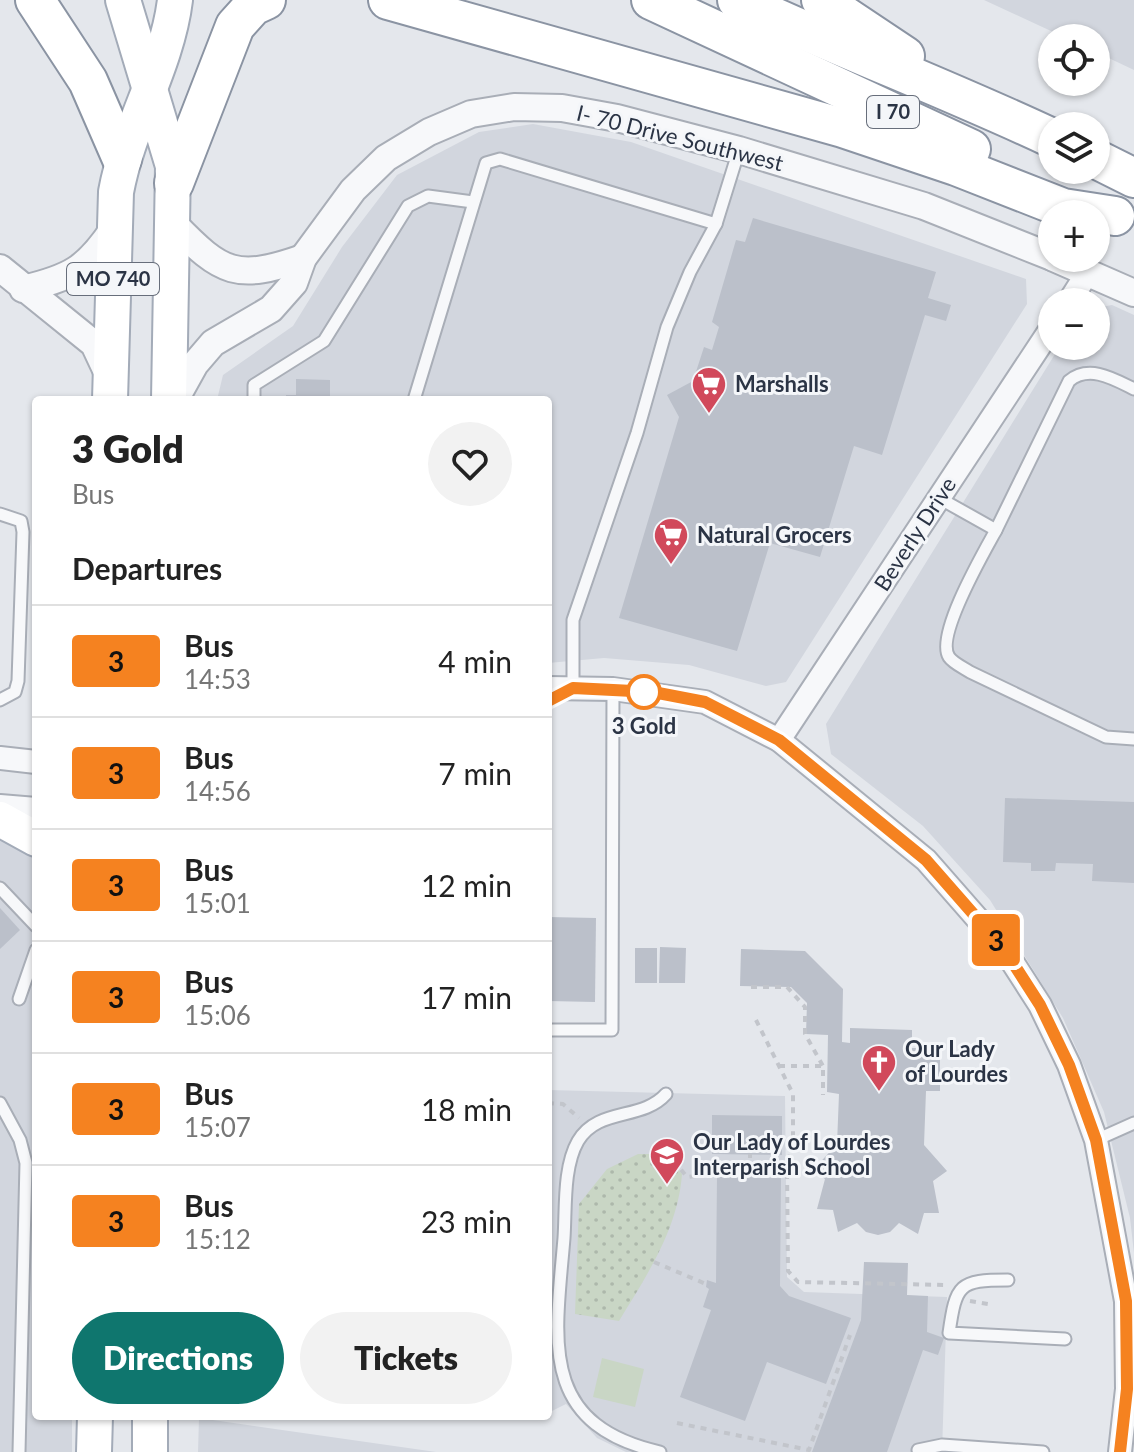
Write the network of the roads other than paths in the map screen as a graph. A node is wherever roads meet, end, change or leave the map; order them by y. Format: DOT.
graph roads {
  1 [pos="35,0"];
  2 [pos="123,0"];
  3 [pos="175,0"];
  4 [pos="266,0"];
  5 [pos="388,0"];
  6 [pos="651,0"];
  7 [pos="737,0"];
  8 [pos="821,0"];
  9 [pos="148,89"];
  10 [pos="964,96"];
  11 [pos="1038,131"];
  12 [pos="739,150"];
  13 [pos="122,159"];
  14 [pos="1110,166"];
  15 [pos="1134,178"];
  16 [pos="174,183"];
  17 [pos="473,202"];
  18 [pos="1124,220"];
  19 [pos="174,224"];
  20 [pos="716,224"];
  21 [pos="114,228"];
  22 [pos="1038,252"];
  23 [pos="303,258"];
  24 [pos="0,268"];
  25 [pos="1088,272"];
  26 [pos="1078,288"];
  27 [pos="23,289"];
  28 [pos="1134,293"];
  29 [pos="1038,348"];
  30 [pos="1134,389"];
  31 [pos="110,390"];
  32 [pos="169,396"];
  33 [pos="177,396"];
  34 [pos="254,396"];
  35 [pos="415,396"];
  36 [pos="939,498"];
  37 [pos="0,514"];
  38 [pos="996,530"];
  39 [pos="552,688"];
  40 [pos="573,688"];
  41 [pos="613,689"];
  42 [pos="552,699"];
  43 [pos="0,700"];
  44 [pos="1134,739"];
  45 [pos="779,740"];
  46 [pos="0,758"];
  47 [pos="32,762"];
  48 [pos="0,806"];
  49 [pos="32,809"];
  50 [pos="0,819"];
  51 [pos="32,837"];
  52 [pos="0,888"];
  53 [pos="32,922"];
  54 [pos="32,962"];
  55 [pos="19,999"];
  56 [pos="552,1030"];
  57 [pos="666,1094"];
  58 [pos="0,1103"];
  59 [pos="1134,1123"];
  60 [pos="1096,1140"];
  61 [pos="1008,1280"];
  62 [pos="1130,1299"];
  63 [pos="1065,1339"];
  64 [pos="95,1420"];
  65 [pos="150,1420"];
  66 [pos="918,1450"];
  67 [pos="19,1452"];
  68 [pos="94,1452"];
  69 [pos="150,1452"];
  70 [pos="660,1452"];
  71 [pos="1043,1452"];
  72 [pos="1120,1452"];
  1 -- 13 [label="highway"];
  2 -- 9 [label="main road, MO 740"];
  3 -- 9 [label="main road, MO 740"];
  4 -- 16 [label="highway"];
  5 -- 18 [label="highway"];
  6 -- 18 [label="highway, I 70"];
  7 -- 10 [label="highway, I 70"];
  8 -- 10 [label="highway"];
  9 -- 13 [label="main road, MO 740"];
  9 -- 16 [label="main road, MO 740"];
  10 -- 11 [label="highway, I 70"];
  12 -- 20 [label="lane"];
  12 -- 22 [label="street, I- 70 Drive Southwest"];
  12 -- 23 [label="street, I- 70 Drive Southwest"];
  13 -- 21 [label="main road, MO 740"];
  14 -- 15 [label="highway"];
  16 -- 19 [label="main road, MO 740"];
  17 -- 20 [label="lane"];
  17 -- 34 [label="lane"];
  17 -- 35 [label="lane"];
  19 -- 23 [label="street"];
  19 -- 32 [label="main road, MO 740"];
  20 -- 40 [label="lane"];
  21 -- 27 [label="street"];
  21 -- 31 [label="main road, MO 740"];
  23 -- 33 [label="street, I- 70 Drive Southwest"];
  24 -- 27 [label="street"];
  25 -- 26 [label="street"];
  25 -- 28 [label="street, I- 70 Drive Southwest"];
  27 -- 31 [label="street"];
  29 -- 36 [label="street, Beverly Drive"];
  30 -- 38 [label="lane"];
  36 -- 38 [label="lane"];
  36 -- 45 [label="street, Beverly Drive"];
  37 -- 43 [label="lane"];
  38 -- 44 [label="lane"];
  39 -- 40 [label="street"];
  40 -- 41 [label="street"];
  40 -- 42 [label="street"];
  41 -- 45 [label="street"];
  41 -- 56 [label="lane"];
  45 -- 60 [label="street"];
  46 -- 47 [label="street"];
  48 -- 49 [label="street"];
  50 -- 51 [label="main road"];
  52 -- 53 [label="lane"];
  54 -- 55 [label="lane"];
  57 -- 70 [label="lane"];
  58 -- 67 [label="lane"];
  59 -- 60 [label="lane"];
  60 -- 62 [label="street"];
  61 -- 63 [label="lane"];
  62 -- 72 [label="street"];
  64 -- 68 [label="main road"];
  65 -- 69 [label="main road"];
  66 -- 71 [label="lane"];
}
